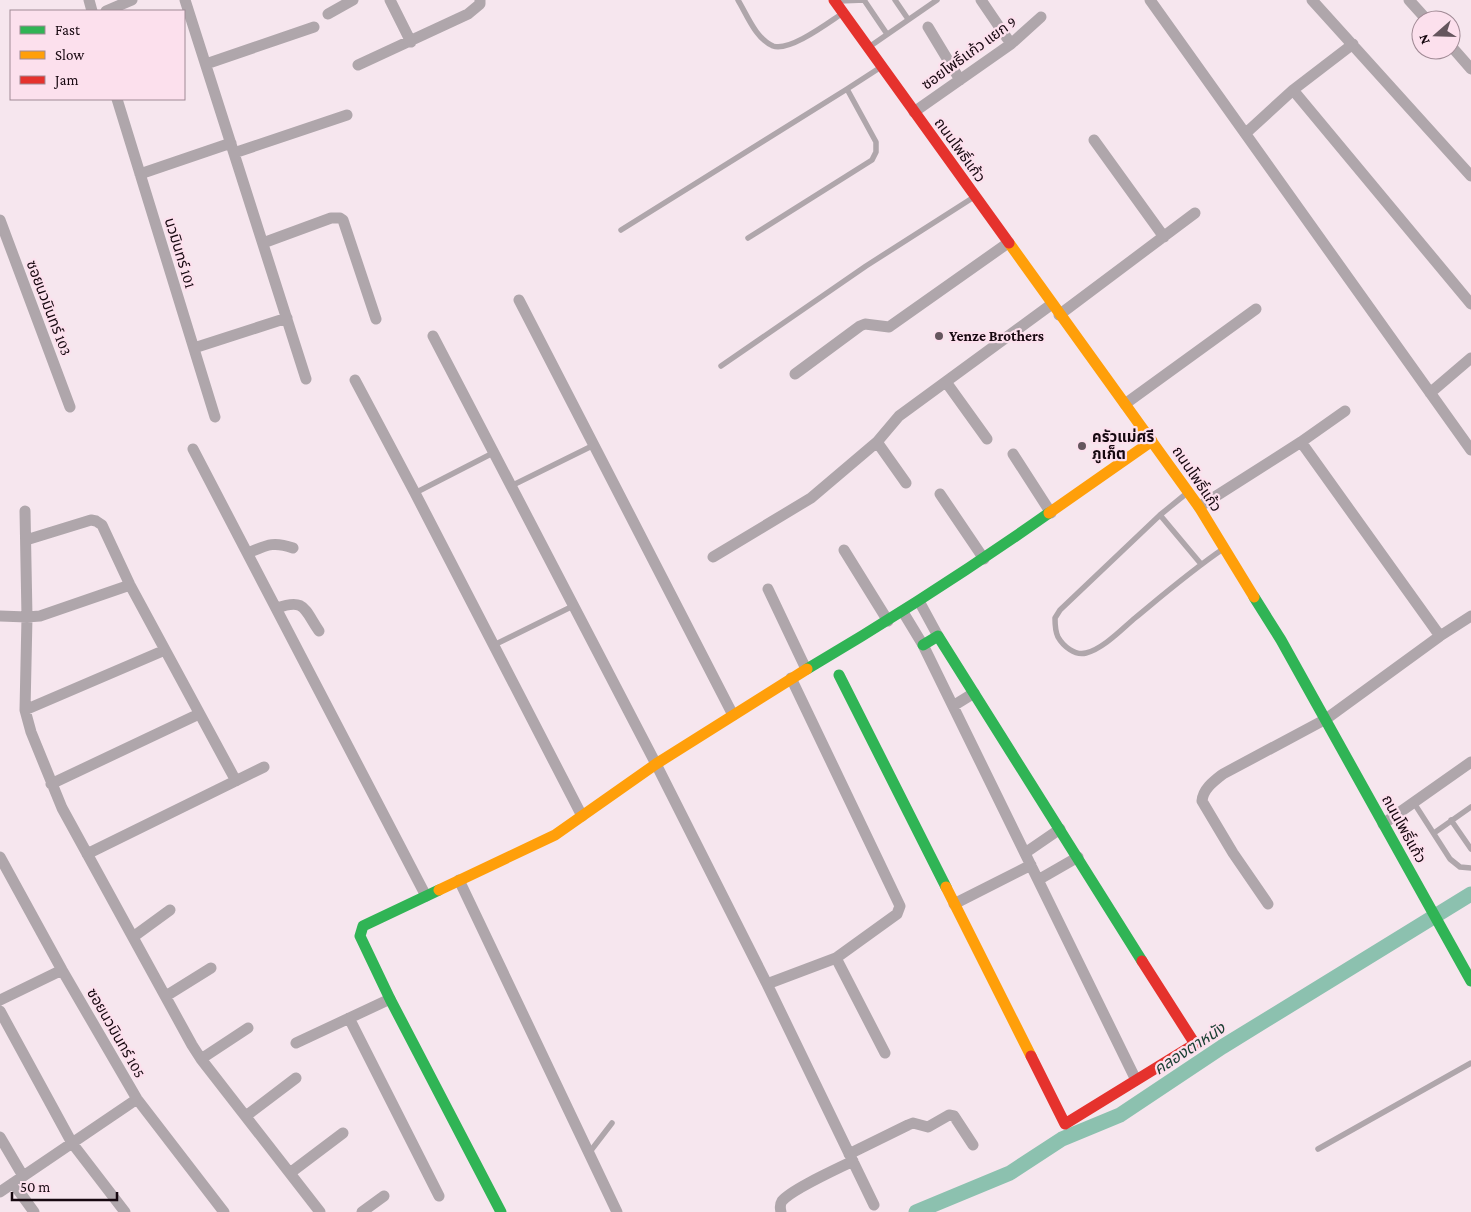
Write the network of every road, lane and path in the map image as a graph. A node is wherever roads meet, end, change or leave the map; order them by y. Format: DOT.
graph roads {
  1 [pos="132,0"];
  2 [pos="185,0"];
  3 [pos="353,0"];
  4 [pos="390,0"];
  5 [pos="480,0"];
  6 [pos="738,0"];
  7 [pos="834,0"];
  8 [pos="864,0"];
  9 [pos="895,0"];
  10 [pos="937,0"];
  11 [pos="981,0"];
  12 [pos="1150,0"];
  13 [pos="1312,0"];
  14 [pos="1409,0"];
  15 [pos="108,10"];
  16 [pos="1418,10"];
  17 [pos="843,13"];
  18 [pos="328,14"];
  19 [pos="1041,17"];
  20 [pos="908,19"];
  21 [pos="314,27"];
  22 [pos="928,27"];
  23 [pos="887,34"];
  24 [pos="411,42"];
  25 [pos="1011,44"];
  26 [pos="1352,44"];
  27 [pos="868,47"];
  28 [pos="1461,58"];
  29 [pos="206,64"];
  30 [pos="358,66"];
  31 [pos="882,67"];
  32 [pos="1471,69"];
  33 [pos="960,80"];
  34 [pos="847,89"];
  35 [pos="1293,90"];
  36 [pos="118,100"];
  37 [pos="914,112"];
  38 [pos="347,115"];
  39 [pos="1246,133"];
  40 [pos="1094,140"];
  41 [pos="233,148"];
  42 [pos="140,174"];
  43 [pos="1471,176"];
  44 [pos="975,196"];
  45 [pos="1196,213"];
  46 [pos="0,220"];
  47 [pos="621,230"];
  48 [pos="1164,237"];
  49 [pos="748,238"];
  50 [pos="1008,242"];
  51 [pos="263,243"];
  52 [pos="519,300"];
  53 [pos="1052,304"];
  54 [pos="1471,304"];
  55 [pos="1256,309"];
  56 [pos="1059,315"];
  57 [pos="286,318"];
  58 [pos="376,318"];
  59 [pos="433,336"];
  60 [pos="194,348"];
  61 [pos="1471,358"];
  62 [pos="720,366"];
  63 [pos="795,374"];
  64 [pos="306,379"];
  65 [pos="355,380"];
  66 [pos="946,382"];
  67 [pos="1430,392"];
  68 [pos="1125,404"];
  69 [pos="70,407"];
  70 [pos="1345,411"];
  71 [pos="215,417"];
  72 [pos="987,439"];
  73 [pos="1152,441"];
  74 [pos="877,442"];
  75 [pos="1301,442"];
  76 [pos="594,445"];
  77 [pos="193,449"];
  78 [pos="1471,450"];
  79 [pos="494,453"];
  80 [pos="1013,454"];
  81 [pos="906,483"];
  82 [pos="511,486"];
  83 [pos="1188,492"];
  84 [pos="415,493"];
  85 [pos="940,494"];
  86 [pos="1199,507"];
  87 [pos="25,511"];
  88 [pos="1051,514"];
  89 [pos="1160,515"];
  90 [pos="26,540"];
  91 [pos="293,548"];
  92 [pos="1224,548"];
  93 [pos="844,550"];
  94 [pos="248,553"];
  95 [pos="713,557"];
  96 [pos="984,559"];
  97 [pos="1201,564"];
  98 [pos="130,585"];
  99 [pos="768,589"];
  100 [pos="919,602"];
  101 [pos="573,606"];
  102 [pos="277,608"];
  103 [pos="903,612"];
  104 [pos="0,616"];
  105 [pos="1470,616"];
  106 [pos="27,618"];
  107 [pos="888,621"];
  108 [pos="319,631"];
  109 [pos="938,636"];
  110 [pos="1440,636"];
  111 [pos="494,645"];
  112 [pos="923,645"];
  113 [pos="164,650"];
  114 [pos="806,669"];
  115 [pos="839,675"];
  116 [pos="791,678"];
  117 [pos="974,693"];
  118 [pos="953,706"];
  119 [pos="25,710"];
  120 [pos="199,714"];
  121 [pos="733,715"];
  122 [pos="1326,719"];
  123 [pos="1471,762"];
  124 [pos="656,764"];
  125 [pos="264,767"];
  126 [pos="236,781"];
  127 [pos="51,784"];
  128 [pos="1414,803"];
  129 [pos="1471,807"];
  130 [pos="582,816"];
  131 [pos="1452,820"];
  132 [pos="1384,824"];
  133 [pos="1060,829"];
  134 [pos="1434,833"];
  135 [pos="1471,849"];
  136 [pos="1025,853"];
  137 [pos="87,854"];
  138 [pos="0,857"];
  139 [pos="1078,857"];
  140 [pos="1031,865"];
  141 [pos="1471,868"];
  142 [pos="460,880"];
  143 [pos="1038,880"];
  144 [pos="426,896"];
  145 [pos="954,904"];
  146 [pos="1268,904"];
  147 [pos="170,910"];
  148 [pos="133,937"];
  149 [pos="836,958"];
  150 [pos="211,968"];
  151 [pos="62,970"];
  152 [pos="1471,981"];
  153 [pos="767,984"];
  154 [pos="166,996"];
  155 [pos="390,999"];
  156 [pos="0,1000"];
  157 [pos="0,1011"];
  158 [pos="349,1018"];
  159 [pos="248,1028"];
  160 [pos="296,1043"];
  161 [pos="885,1053"];
  162 [pos="201,1059"];
  163 [pos="1471,1063"];
  164 [pos="296,1078"];
  165 [pos="1136,1080"];
  166 [pos="137,1099"];
  167 [pos="246,1116"];
  168 [pos="612,1123"];
  169 [pos="342,1133"];
  170 [pos="0,1137"];
  171 [pos="72,1143"];
  172 [pos="973,1145"];
  173 [pos="1318,1149"];
  174 [pos="590,1153"];
  175 [pos="851,1157"];
  176 [pos="290,1173"];
  177 [pos="23,1176"];
  178 [pos="12,1184"];
  179 [pos="0,1192"];
  180 [pos="384,1196"];
  181 [pos="439,1196"];
  182 [pos="874,1205"];
  183 [pos="220,1210"];
  184 [pos="34,1212"];
  185 [pos="125,1212"];
  186 [pos="320,1212"];
  187 [pos="362,1212"];
  188 [pos="501,1212"];
  189 [pos="617,1212"];
  190 [pos="780,1212"];
  1 -- 15 [label="street"];
  2 -- 29 [label="street"];
  3 -- 18 [label="street"];
  4 -- 24 [label="street"];
  5 -- 24 [label="street"];
  6 -- 17 [label="lane"];
  7 -- 8 [label="lane"];
  7 -- 17 [label="street, ถนนโพธิ์แก้ว"];
  8 -- 23 [label="lane"];
  9 -- 20 [label="lane"];
  10 -- 20 [label="lane"];
  11 -- 25 [label="street"];
  12 -- 39 [label="street"];
  13 -- 26 [label="street"];
  14 -- 16 [label="street"];
  17 -- 27 [label="street, ถนนโพธิ์แก้ว"];
  19 -- 25 [label="street, ซอยโพธิ์เเก้ว แยก 9"];
  20 -- 23 [label="lane"];
  21 -- 29 [label="street"];
  22 -- 33 [label="street"];
  23 -- 27 [label="lane"];
  24 -- 30 [label="street"];
  25 -- 33 [label="street, ซอยโพธิ์เเก้ว แยก 9"];
  26 -- 35 [label="street"];
  26 -- 43 [label="street"];
  27 -- 31 [label="street, ถนนโพธิ์แก้ว"];
  28 -- 32 [label="street"];
  29 -- 41 [label="street"];
  31 -- 34 [label="lane"];
  31 -- 37 [label="street, ถนนโพธิ์แก้ว"];
  33 -- 37 [label="street, ซอยโพธิ์เเก้ว แยก 9"];
  34 -- 47 [label="lane"];
  34 -- 49 [label="lane"];
  35 -- 39 [label="street"];
  35 -- 54 [label="street"];
  36 -- 42 [label="street, นวมินทร์ 101"];
  37 -- 44 [label="street, ถนนโพธิ์แก้ว"];
  38 -- 41 [label="street"];
  39 -- 67 [label="street"];
  40 -- 48 [label="street"];
  41 -- 42 [label="street"];
  41 -- 51 [label="street"];
  42 -- 60 [label="street, นวมินทร์ 101"];
  44 -- 50 [label="street, ถนนโพธิ์แก้ว"];
  44 -- 62 [label="lane"];
  45 -- 48 [label="street"];
  46 -- 69 [label="street, ซอยนวมินทร์ 103"];
  48 -- 56 [label="street"];
  50 -- 53 [label="street, ถนนโพธิ์แก้ว"];
  50 -- 63 [label="street"];
  51 -- 57 [label="street"];
  51 -- 58 [label="street"];
  52 -- 76 [label="street"];
  53 -- 56 [label="street, ถนนโพธิ์แก้ว"];
  53 -- 66 [label="street"];
  55 -- 68 [label="street"];
  56 -- 68 [label="street, ถนนโพธิ์แก้ว"];
  57 -- 60 [label="street"];
  57 -- 64 [label="street"];
  59 -- 79 [label="street"];
  60 -- 71 [label="street, นวมินทร์ 101"];
  61 -- 67 [label="street"];
  65 -- 84 [label="street"];
  66 -- 72 [label="street"];
  66 -- 74 [label="street"];
  67 -- 78 [label="street"];
  68 -- 73 [label="street, ถนนโพธิ์แก้ว"];
  70 -- 75 [label="street"];
  73 -- 83 [label="street, ถนนโพธิ์แก้ว"];
  73 -- 88 [label="street"];
  74 -- 81 [label="street"];
  74 -- 95 [label="street"];
  75 -- 86 [label="street"];
  75 -- 110 [label="street"];
  76 -- 82 [label="lane"];
  76 -- 121 [label="street"];
  77 -- 94 [label="street"];
  79 -- 82 [label="street"];
  79 -- 84 [label="lane"];
  80 -- 88 [label="street"];
  82 -- 101 [label="street"];
  83 -- 86 [label="street, ถนนโพธิ์แก้ว"];
  83 -- 89 [label="lane"];
  84 -- 111 [label="street"];
  85 -- 96 [label="street"];
  86 -- 92 [label="street, ถนนโพธิ์แก้ว"];
  87 -- 90 [label="street"];
  88 -- 96 [label="street"];
  89 -- 97 [label="lane"];
  89 -- 97 [label="lane"];
  90 -- 98 [label="street"];
  90 -- 106 [label="street"];
  91 -- 94 [label="street"];
  92 -- 97 [label="lane"];
  92 -- 122 [label="street, ถนนโพธิ์แก้ว"];
  93 -- 107 [label="street"];
  94 -- 102 [label="street"];
  96 -- 100 [label="street"];
  98 -- 106 [label="street"];
  98 -- 113 [label="street"];
  99 -- 114 [label="street"];
  100 -- 103 [label="street"];
  100 -- 109 [label="street"];
  101 -- 111 [label="lane"];
  101 -- 124 [label="street"];
  102 -- 108 [label="street"];
  102 -- 144 [label="street"];
  103 -- 107 [label="street"];
  103 -- 112 [label="street"];
  104 -- 106 [label="street"];
  105 -- 110 [label="street"];
  106 -- 119 [label="street"];
  107 -- 114 [label="street"];
  109 -- 112 [label="street"];
  109 -- 117 [label="street"];
  110 -- 122 [label="street"];
  111 -- 130 [label="street"];
  112 -- 118 [label="street"];
  113 -- 119 [label="street"];
  113 -- 120 [label="street"];
  114 -- 116 [label="street"];
  115 -- 145 [label="street"];
  116 -- 121 [label="street"];
  116 -- 149 [label="street"];
  117 -- 118 [label="street"];
  117 -- 133 [label="street"];
  118 -- 136 [label="street"];
  119 -- 127 [label="street"];
  120 -- 126 [label="street"];
  120 -- 127 [label="street"];
  121 -- 124 [label="street"];
  122 -- 132 [label="street, ถนนโพธิ์แก้ว"];
  122 -- 146 [label="street"];
  123 -- 128 [label="street"];
  124 -- 130 [label="street"];
  124 -- 153 [label="street"];
  125 -- 126 [label="street"];
  126 -- 137 [label="street"];
  127 -- 137 [label="street"];
  128 -- 132 [label="street"];
  128 -- 134 [label="lane"];
  129 -- 131 [label="lane"];
  130 -- 142 [label="street"];
  131 -- 134 [label="lane"];
  131 -- 135 [label="lane"];
  132 -- 152 [label="street, ถนนโพธิ์แก้ว"];
  133 -- 136 [label="street"];
  133 -- 139 [label="street"];
  134 -- 141 [label="lane"];
  136 -- 140 [label="street"];
  137 -- 148 [label="street"];
  138 -- 151 [label="street, ซอยนวมินทร์ 105"];
  139 -- 143 [label="street"];
  139 -- 165 [label="street"];
  140 -- 143 [label="street"];
  140 -- 145 [label="street"];
  142 -- 144 [label="street"];
  142 -- 174 [label="street"];
  143 -- 165 [label="street"];
  144 -- 155 [label="street"];
  145 -- 165 [label="street"];
  147 -- 148 [label="street"];
  148 -- 154 [label="street"];
  149 -- 153 [label="street"];
  149 -- 161 [label="street"];
  150 -- 154 [label="street"];
  151 -- 156 [label="street"];
  151 -- 166 [label="street, ซอยนวมินทร์ 105"];
  153 -- 175 [label="street"];
  154 -- 162 [label="street"];
  155 -- 158 [label="street"];
  155 -- 188 [label="street"];
  157 -- 171 [label="street"];
  158 -- 160 [label="street"];
  158 -- 181 [label="street"];
  159 -- 162 [label="street"];
  162 -- 167 [label="street"];
  163 -- 173 [label="lane"];
  164 -- 167 [label="street"];
  166 -- 171 [label="street"];
  166 -- 183 [label="street, ซอยนวมินทร์ 105"];
  167 -- 176 [label="street"];
  168 -- 174 [label="lane"];
  169 -- 176 [label="street"];
  170 -- 177 [label="street"];
  171 -- 177 [label="street"];
  171 -- 185 [label="street"];
  172 -- 175 [label="street"];
  174 -- 189 [label="street"];
  175 -- 182 [label="street"];
  175 -- 190 [label="street"];
  176 -- 186 [label="street"];
  177 -- 178 [label="street"];
  178 -- 179 [label="street"];
  178 -- 184 [label="street"];
  180 -- 187 [label="street"];
}
